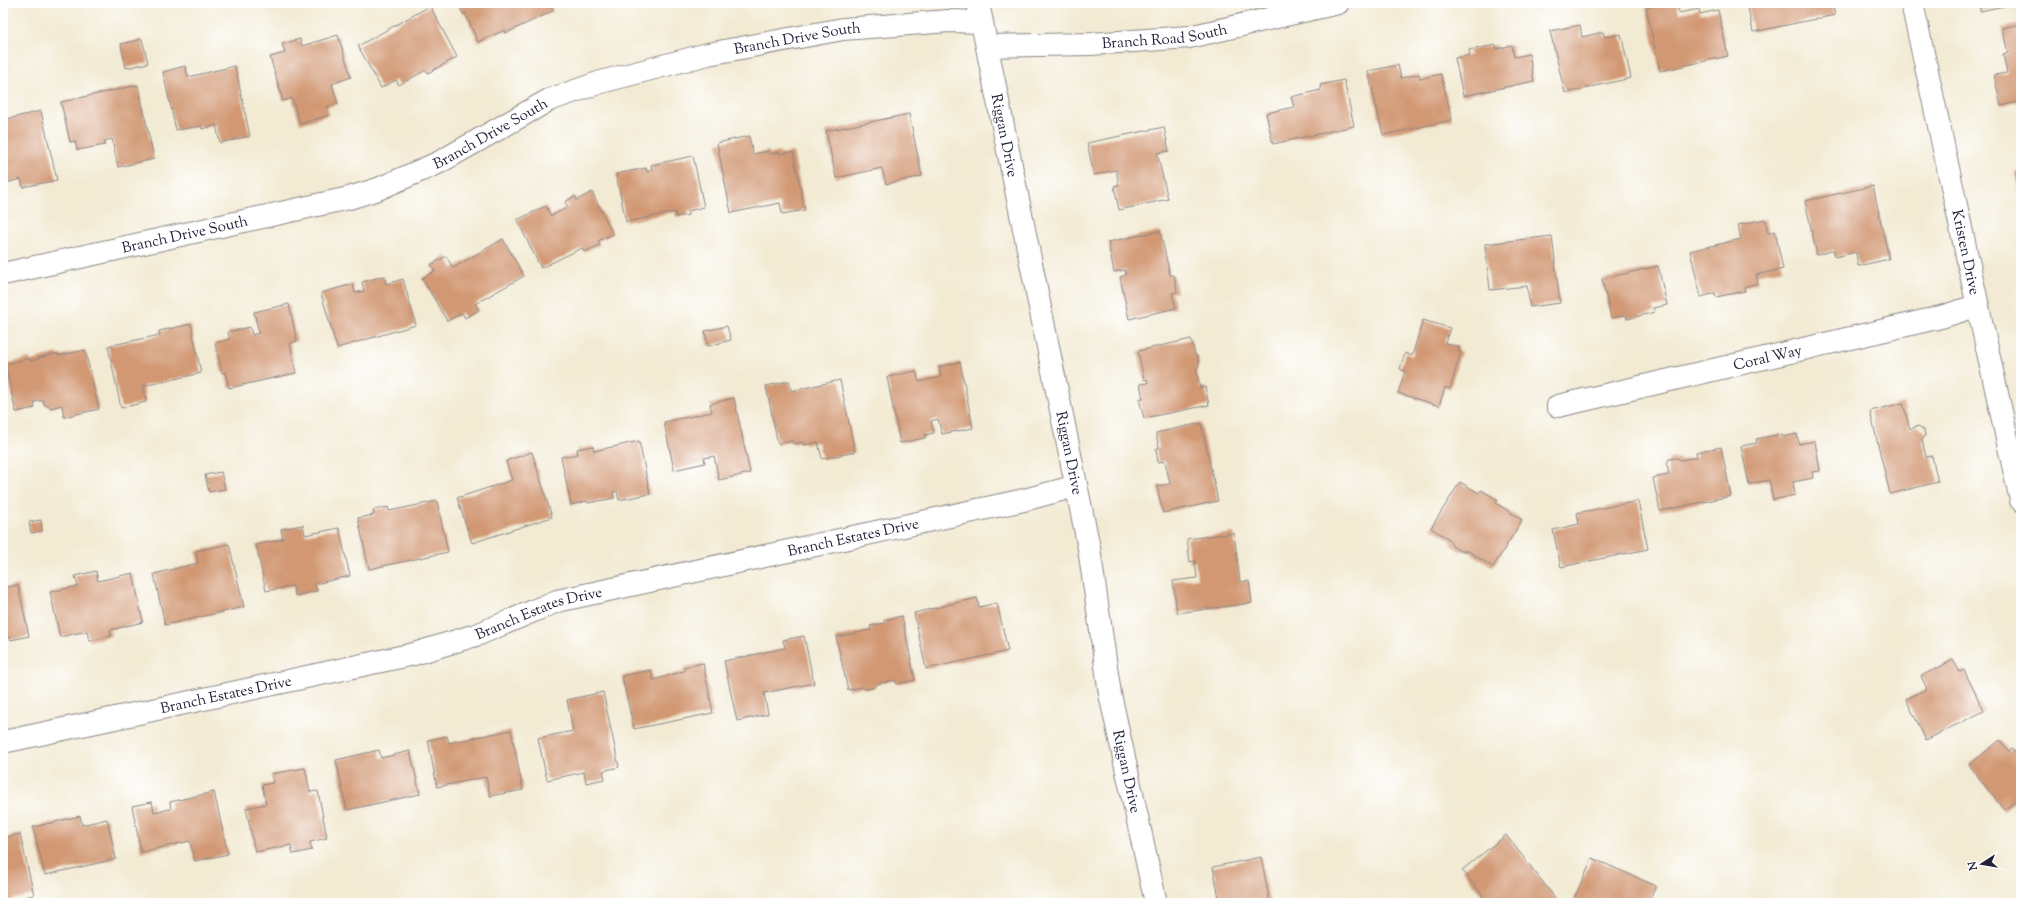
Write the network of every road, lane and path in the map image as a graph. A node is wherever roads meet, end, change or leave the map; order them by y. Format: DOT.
graph roads {
  1 [pos="1338,3"];
  2 [pos="1912,3"];
  3 [pos="980,12"];
  4 [pos="988,46"];
  5 [pos="3,274"];
  6 [pos="1976,306"];
  7 [pos="1558,406"];
  8 [pos="1076,486"];
  9 [pos="2021,500"];
  10 [pos="3,742"];
  11 [pos="1156,903"];
  1 -- 4 [label="street, Branch Road South"];
  2 -- 6 [label="street, Kristen Drive"];
  3 -- 4 [label="street, Riggan Drive"];
  3 -- 5 [label="street, Branch Drive South"];
  4 -- 8 [label="street, Riggan Drive"];
  6 -- 7 [label="street, Coral Way"];
  6 -- 9 [label="street, Kristen Drive"];
  8 -- 10 [label="street, Branch Estates Drive"];
  8 -- 11 [label="street, Riggan Drive"];
}
